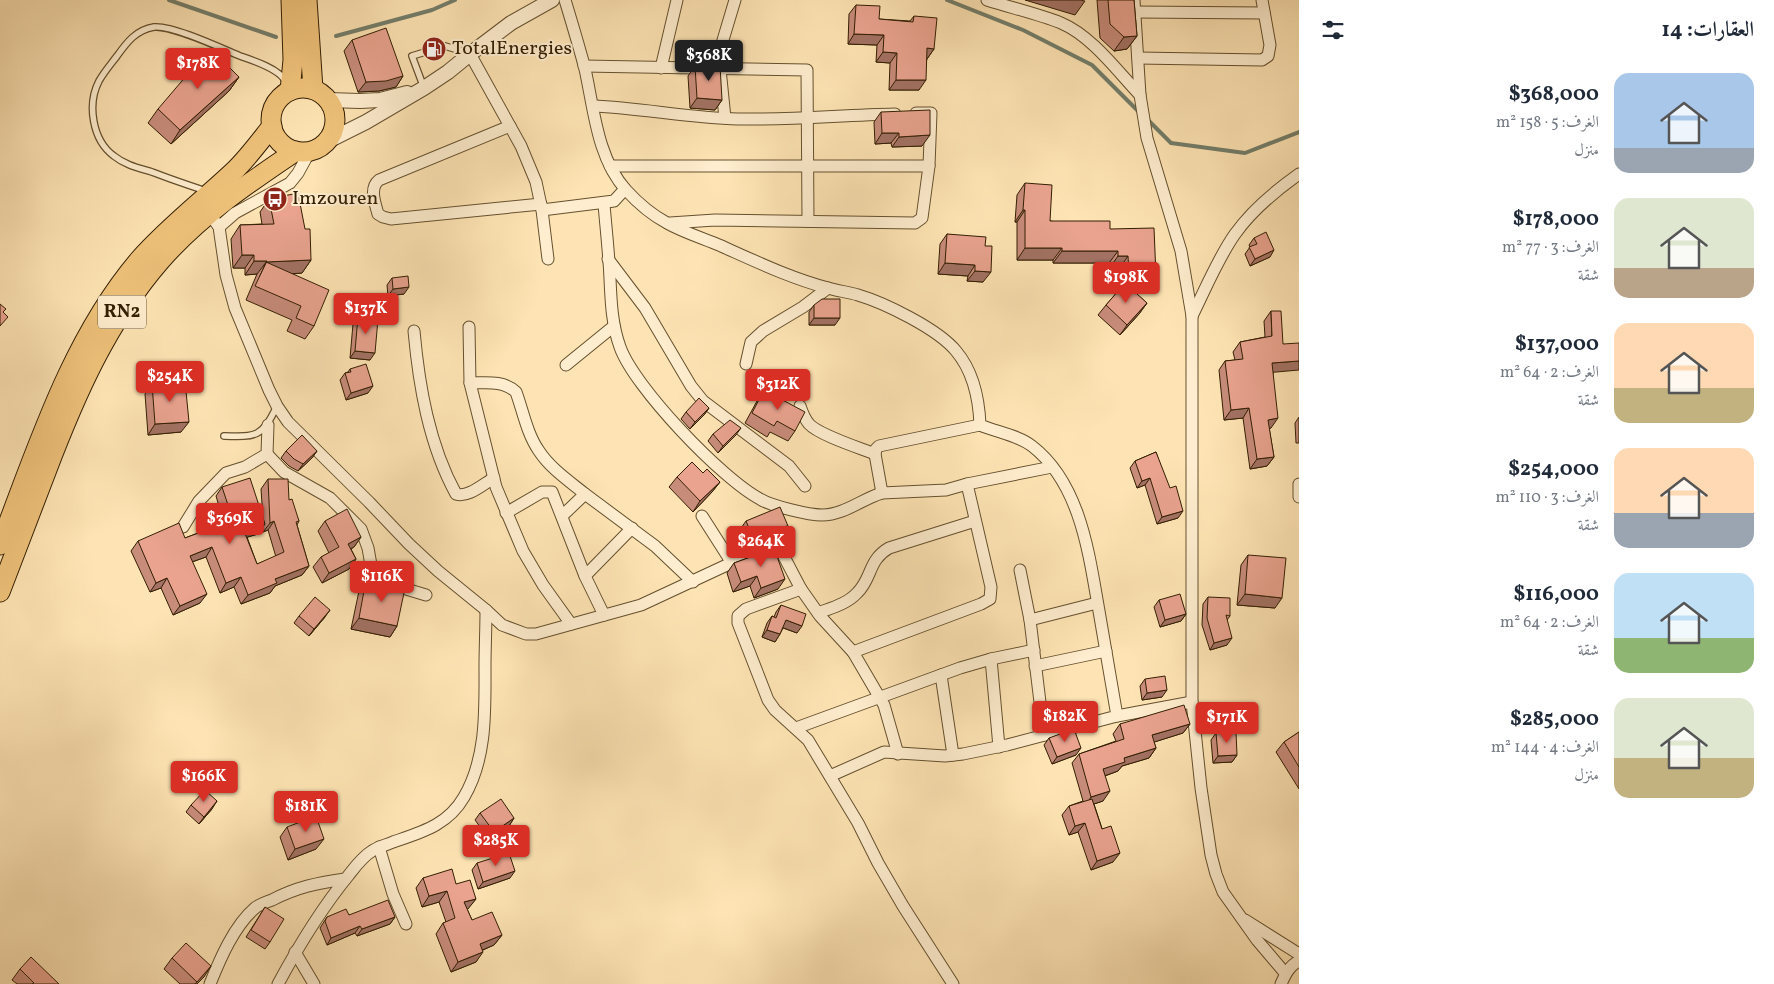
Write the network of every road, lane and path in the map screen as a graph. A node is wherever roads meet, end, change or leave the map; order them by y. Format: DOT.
graph roads {
  1 [pos="292,0"];
  2 [pos="308,0"];
  3 [pos="552,0"];
  4 [pos="565,0"];
  5 [pos="677,0"];
  6 [pos="734,0"];
  7 [pos="988,0"];
  8 [pos="1134,0"];
  9 [pos="1262,0"];
  10 [pos="1135,12"];
  11 [pos="1264,13"];
  12 [pos="470,54"];
  13 [pos="1138,58"];
  14 [pos="584,66"];
  15 [pos="661,68"];
  16 [pos="720,69"];
  17 [pos="424,88"];
  18 [pos="287,92"];
  19 [pos="321,95"];
  20 [pos="1141,99"];
  21 [pos="593,106"];
  22 [pos="725,118"];
  23 [pos="808,118"];
  24 [pos="272,126"];
  25 [pos="510,126"];
  26 [pos="310,148"];
  27 [pos="610,166"];
  28 [pos="930,166"];
  29 [pos="809,167"];
  30 [pos="1299,175"];
  31 [pos="625,189"];
  32 [pos="210,192"];
  33 [pos="604,204"];
  34 [pos="541,207"];
  35 [pos="214,220"];
  36 [pos="808,220"];
  37 [pos="666,223"];
  38 [pos="548,259"];
  39 [pos="608,259"];
  40 [pos="828,288"];
  41 [pos="1192,316"];
  42 [pos="614,326"];
  43 [pos="469,327"];
  44 [pos="414,331"];
  45 [pos="746,364"];
  46 [pos="566,365"];
  47 [pos="470,383"];
  48 [pos="277,406"];
  49 [pos="800,406"];
  50 [pos="268,425"];
  51 [pos="980,425"];
  52 [pos="224,436"];
  53 [pos="267,454"];
  54 [pos="875,454"];
  55 [pos="1052,467"];
  56 [pos="494,478"];
  57 [pos="967,484"];
  58 [pos="1299,484"];
  59 [pos="804,486"];
  60 [pos="882,493"];
  61 [pos="585,494"];
  62 [pos="1299,497"];
  63 [pos="506,513"];
  64 [pos="562,516"];
  65 [pos="702,516"];
  66 [pos="975,521"];
  67 [pos="184,527"];
  68 [pos="632,528"];
  69 [pos="0,545"];
  70 [pos="732,563"];
  71 [pos="1020,570"];
  72 [pos="585,576"];
  73 [pos="693,582"];
  74 [pos="801,589"];
  75 [pos="0,592"];
  76 [pos="426,595"];
  77 [pos="1097,602"];
  78 [pos="486,610"];
  79 [pos="818,613"];
  80 [pos="604,615"];
  81 [pos="1030,620"];
  82 [pos="571,624"];
  83 [pos="1034,650"];
  84 [pos="1106,650"];
  85 [pos="854,652"];
  86 [pos="991,659"];
  87 [pos="1035,666"];
  88 [pos="941,675"];
  89 [pos="880,697"];
  90 [pos="1192,702"];
  91 [pos="1117,716"];
  92 [pos="796,728"];
  93 [pos="1044,735"];
  94 [pos="999,747"];
  95 [pos="898,754"];
  96 [pos="953,755"];
  97 [pos="830,776"];
  98 [pos="379,847"];
  99 [pos="345,880"];
  100 [pos="1240,917"];
  101 [pos="406,924"];
  102 [pos="295,952"];
  103 [pos="1299,954"];
  104 [pos="1299,961"];
  105 [pos="1283,979"];
  106 [pos="210,984"];
  107 [pos="278,984"];
  108 [pos="314,984"];
  109 [pos="953,984"];
  1 -- 18 [label="highway, RN2"];
  2 -- 19 [label="highway"];
  3 -- 12 [label="street"];
  4 -- 14 [label="street"];
  5 -- 15 [label="street"];
  6 -- 16 [label="street"];
  7 -- 20 [label="street"];
  8 -- 10 [label="street"];
  9 -- 11 [label="street"];
  10 -- 11 [label="street"];
  10 -- 13 [label="street"];
  11 -- 13 [label="street"];
  12 -- 17 [label="street"];
  12 -- 17 [label="lane"];
  12 -- 25 [label="street"];
  13 -- 20 [label="street"];
  14 -- 15 [label="street"];
  14 -- 21 [label="street"];
  15 -- 16 [label="street"];
  16 -- 22 [label="street"];
  16 -- 23 [label="street"];
  17 -- 19 [label="street"];
  17 -- 26 [label="street"];
  18 -- 19 [label="highway"];
  18 -- 24 [label="highway, RN2"];
  18 -- 32 [label="lane"];
  19 -- 26 [label="highway"];
  20 -- 41 [label="street"];
  21 -- 22 [label="street"];
  21 -- 27 [label="street"];
  22 -- 23 [label="street"];
  23 -- 28 [label="street"];
  23 -- 29 [label="street"];
  24 -- 26 [label="highway"];
  24 -- 32 [label="highway, RN2"];
  25 -- 34 [label="street"];
  25 -- 34 [label="street"];
  26 -- 35 [label="highway, RN2"];
  27 -- 29 [label="street"];
  27 -- 31 [label="street"];
  28 -- 29 [label="street"];
  28 -- 36 [label="street"];
  29 -- 36 [label="street"];
  30 -- 41 [label="street"];
  31 -- 33 [label="street"];
  31 -- 37 [label="street"];
  32 -- 69 [label="highway, RN2"];
  33 -- 34 [label="street"];
  33 -- 39 [label="street"];
  34 -- 38 [label="street"];
  35 -- 48 [label="street"];
  35 -- 75 [label="highway, RN2"];
  36 -- 37 [label="street"];
  37 -- 40 [label="street"];
  39 -- 42 [label="street"];
  39 -- 59 [label="street"];
  40 -- 45 [label="street"];
  40 -- 51 [label="street"];
  41 -- 90 [label="street"];
  42 -- 46 [label="street"];
  42 -- 60 [label="street"];
  43 -- 47 [label="street"];
  44 -- 56 [label="street"];
  47 -- 56 [label="street"];
  47 -- 61 [label="street"];
  48 -- 50 [label="lane"];
  48 -- 78 [label="street"];
  49 -- 54 [label="street"];
  50 -- 52 [label="lane"];
  50 -- 53 [label="street"];
  51 -- 54 [label="street"];
  51 -- 55 [label="street"];
  53 -- 67 [label="street"];
  53 -- 76 [label="street"];
  54 -- 60 [label="street"];
  55 -- 57 [label="street"];
  55 -- 77 [label="street"];
  56 -- 63 [label="street"];
  57 -- 60 [label="street"];
  57 -- 66 [label="street"];
  58 -- 62 [label="street"];
  61 -- 64 [label="street"];
  61 -- 68 [label="street"];
  63 -- 64 [label="street"];
  63 -- 82 [label="street"];
  64 -- 72 [label="street"];
  65 -- 70 [label="street"];
  66 -- 79 [label="street"];
  66 -- 85 [label="street"];
  68 -- 72 [label="street"];
  68 -- 73 [label="street"];
  70 -- 73 [label="street"];
  70 -- 74 [label="street"];
  71 -- 81 [label="street"];
  72 -- 80 [label="street"];
  73 -- 80 [label="street"];
  74 -- 79 [label="street"];
  74 -- 92 [label="street"];
  77 -- 81 [label="street"];
  77 -- 84 [label="street"];
  78 -- 82 [label="street"];
  78 -- 98 [label="street"];
  79 -- 85 [label="street"];
  80 -- 82 [label="street"];
  81 -- 83 [label="street"];
  83 -- 86 [label="street"];
  83 -- 87 [label="street"];
  84 -- 87 [label="street"];
  84 -- 91 [label="street"];
  85 -- 89 [label="street"];
  86 -- 88 [label="street"];
  86 -- 94 [label="street"];
  87 -- 93 [label="street"];
  88 -- 89 [label="street"];
  88 -- 96 [label="street"];
  89 -- 92 [label="street"];
  89 -- 95 [label="street"];
  90 -- 91 [label="street"];
  90 -- 100 [label="street"];
  91 -- 93 [label="street"];
  92 -- 97 [label="street"];
  93 -- 94 [label="street"];
  94 -- 96 [label="street"];
  95 -- 96 [label="street"];
  95 -- 97 [label="street"];
  97 -- 109 [label="street"];
  98 -- 99 [label="street"];
  98 -- 101 [label="street"];
  99 -- 102 [label="street"];
  99 -- 106 [label="street"];
  100 -- 103 [label="street"];
  100 -- 105 [label="street"];
  102 -- 107 [label="street"];
  102 -- 108 [label="street"];
  104 -- 105 [label="street"];
}
